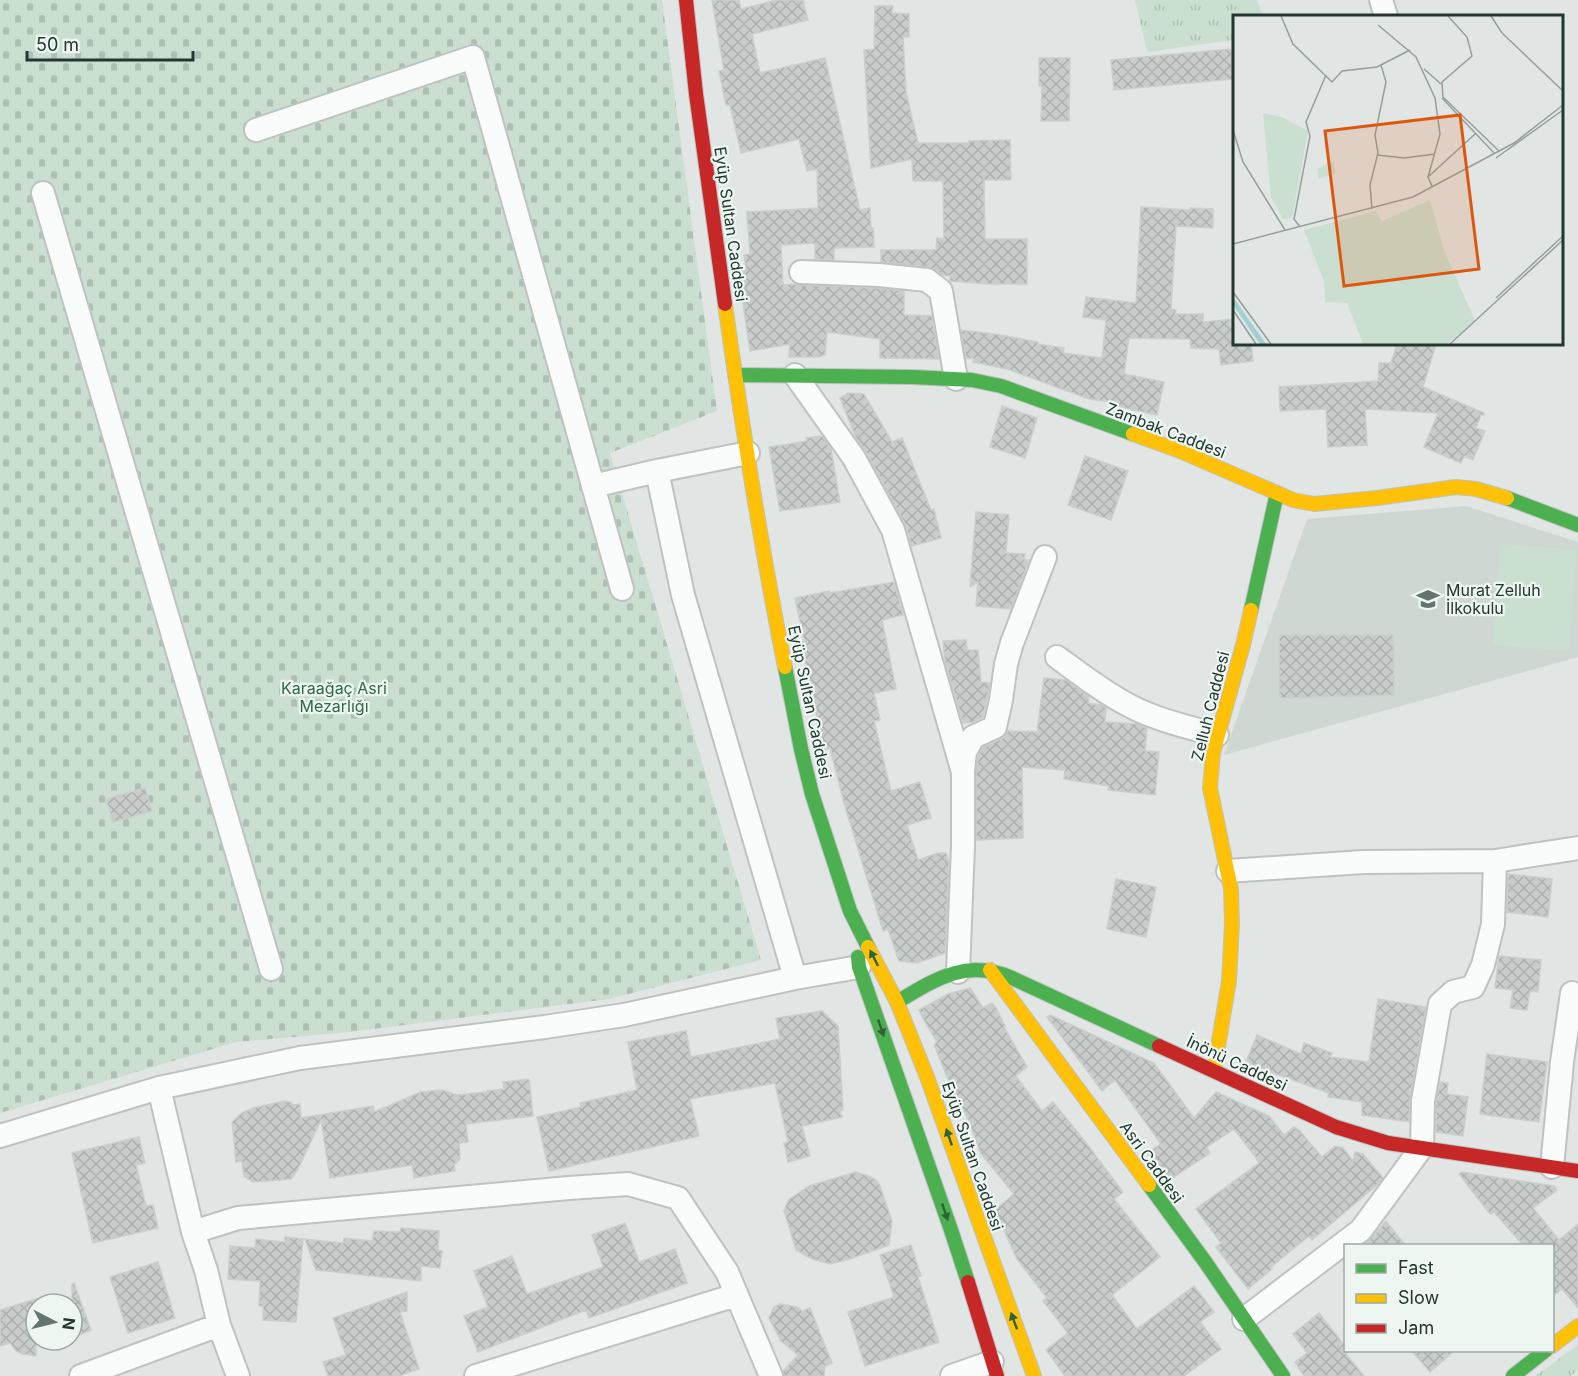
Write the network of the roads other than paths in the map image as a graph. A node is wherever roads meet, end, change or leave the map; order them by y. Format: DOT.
graph roads {
  1 [pos="686,0"];
  2 [pos="1381,0"];
  3 [pos="1386,15"];
  4 [pos="256,130"];
  5 [pos="43,193"];
  6 [pos="801,272"];
  7 [pos="735,375"];
  8 [pos="795,375"];
  9 [pos="956,379"];
  10 [pos="748,453"];
  11 [pos="657,471"];
  12 [pos="593,486"];
  13 [pos="1277,493"];
  14 [pos="1578,525"];
  15 [pos="1045,557"];
  16 [pos="622,589"];
  17 [pos="1057,657"];
  18 [pos="1218,735"];
  19 [pos="963,772"];
  20 [pos="1578,848"];
  21 [pos="1496,861"];
  22 [pos="1228,871"];
  23 [pos="850,911"];
  24 [pos="859,967"];
  25 [pos="271,969"];
  26 [pos="990,970"];
  27 [pos="958,972"];
  28 [pos="795,978"];
  29 [pos="1572,993"];
  30 [pos="897,1002"];
  31 [pos="1214,1071"];
  32 [pos="159,1088"];
  33 [pos="0,1136"];
  34 [pos="1422,1147"];
  35 [pos="1552,1167"];
  36 [pos="1578,1171"];
  37 [pos="193,1232"];
  38 [pos="736,1295"];
  39 [pos="1244,1319"];
  40 [pos="219,1325"];
  41 [pos="1578,1326"];
  42 [pos="1554,1344"];
  43 [pos="1543,1352"];
  44 [pos="995,1369"];
  45 [pos="81,1376"];
  46 [pos="238,1376"];
  47 [pos="476,1376"];
  48 [pos="771,1376"];
  49 [pos="952,1376"];
  50 [pos="1034,1376"];
  51 [pos="1283,1376"];
  52 [pos="1513,1376"];
  1 -- 7 [label="street, Eyüp Sultan Caddesi"];
  2 -- 3 [label="street"];
  4 -- 12 [label="street"];
  5 -- 25 [label="street"];
  6 -- 9 [label="street"];
  7 -- 8 [label="street, Zambak Caddesi"];
  7 -- 10 [label="street, Eyüp Sultan Caddesi"];
  8 -- 9 [label="street, Zambak Caddesi"];
  8 -- 19 [label="street"];
  9 -- 13 [label="street, Zambak Caddesi"];
  10 -- 11 [label="street"];
  10 -- 23 [label="street, Eyüp Sultan Caddesi"];
  11 -- 12 [label="street"];
  11 -- 28 [label="street"];
  12 -- 16 [label="street"];
  13 -- 14 [label="street, Zambak Caddesi"];
  13 -- 18 [label="street, Zelluh Caddesi"];
  15 -- 19 [label="street"];
  17 -- 18 [label="street"];
  18 -- 22 [label="street, Zelluh Caddesi"];
  19 -- 27 [label="street"];
  20 -- 21 [label="street"];
  21 -- 22 [label="street"];
  21 -- 34 [label="street"];
  22 -- 31 [label="street, Zelluh Caddesi"];
  23 -- 24 [label="street"];
  30 -- 23 [label="street, Eyüp Sultan Caddesi, one-way"];
  24 -- 28 [label="street"];
  24 -- 44 [label="street, one-way"];
  26 -- 27 [label="street, İnönü Caddesi"];
  26 -- 31 [label="street, İnönü Caddesi"];
  26 -- 39 [label="street, Asri Caddesi"];
  27 -- 30 [label="street, İnönü Caddesi"];
  28 -- 32 [label="street"];
  29 -- 35 [label="street"];
  50 -- 30 [label="street, Eyüp Sultan Caddesi, one-way"];
  31 -- 34 [label="street, İnönü Caddesi"];
  32 -- 33 [label="street"];
  32 -- 37 [label="street"];
  34 -- 35 [label="street, İnönü Caddesi"];
  34 -- 39 [label="street"];
  35 -- 36 [label="street, İnönü Caddesi"];
  37 -- 38 [label="street"];
  37 -- 40 [label="street"];
  38 -- 47 [label="street"];
  38 -- 48 [label="street"];
  39 -- 51 [label="street, Asri Caddesi"];
  40 -- 45 [label="street"];
  40 -- 46 [label="street"];
  41 -- 42 [label="street"];
  43 -- 52 [label="street"];
  44 -- 49 [label="street"];
}
